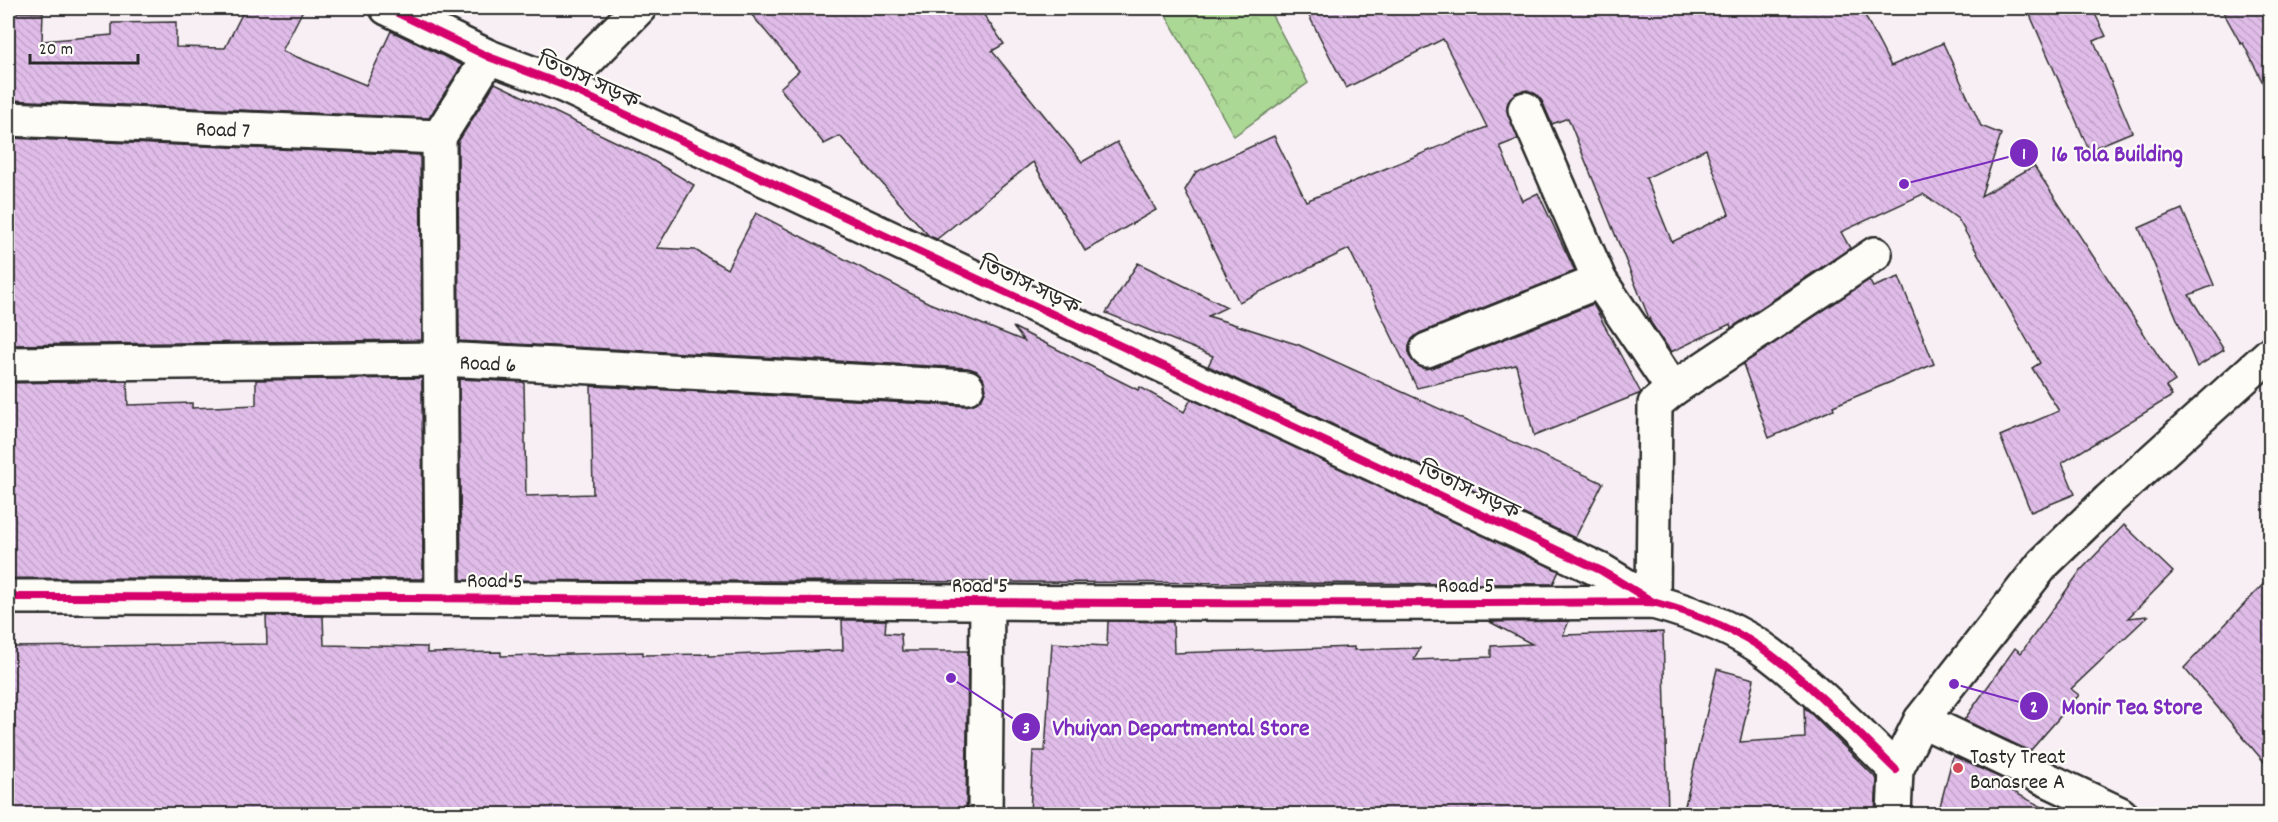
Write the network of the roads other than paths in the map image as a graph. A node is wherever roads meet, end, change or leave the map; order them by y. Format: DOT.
graph roads {
  1 [pos="387,8"];
  2 [pos="639,8"];
  3 [pos="489,57"];
  4 [pos="563,85"];
  5 [pos="1525,109"];
  6 [pos="8,120"];
  7 [pos="439,136"];
  8 [pos="1875,254"];
  9 [pos="1600,280"];
  10 [pos="1427,350"];
  11 [pos="2271,354"];
  12 [pos="442,359"];
  13 [pos="8,364"];
  14 [pos="967,387"];
  15 [pos="1673,389"];
  16 [pos="442,596"];
  17 [pos="8,597"];
  18 [pos="987,602"];
  19 [pos="1653,602"];
  20 [pos="1921,720"];
  21 [pos="1896,770"];
  22 [pos="985,814"];
  23 [pos="1894,814"];
  24 [pos="2120,814"];
  1 -- 3 [label="street, তিতাস সড়ক"];
  2 -- 4 [label="street"];
  3 -- 4 [label="street, তিতাস সড়ক"];
  3 -- 7 [label="street"];
  4 -- 19 [label="street, তিতাস সড়ক"];
  5 -- 9 [label="street"];
  6 -- 7 [label="street, Road 7"];
  7 -- 12 [label="street"];
  8 -- 15 [label="street"];
  9 -- 10 [label="street"];
  9 -- 15 [label="street"];
  11 -- 20 [label="street"];
  12 -- 13 [label="street, Road 6"];
  12 -- 14 [label="street, Road 6"];
  12 -- 16 [label="street"];
  15 -- 19 [label="street"];
  16 -- 17 [label="street, Road 5"];
  16 -- 18 [label="street, Road 5"];
  18 -- 19 [label="street, Road 5"];
  18 -- 22 [label="street"];
  19 -- 21 [label="street, Road 5"];
  20 -- 21 [label="street"];
  20 -- 24 [label="street"];
  21 -- 23 [label="street"];
}
